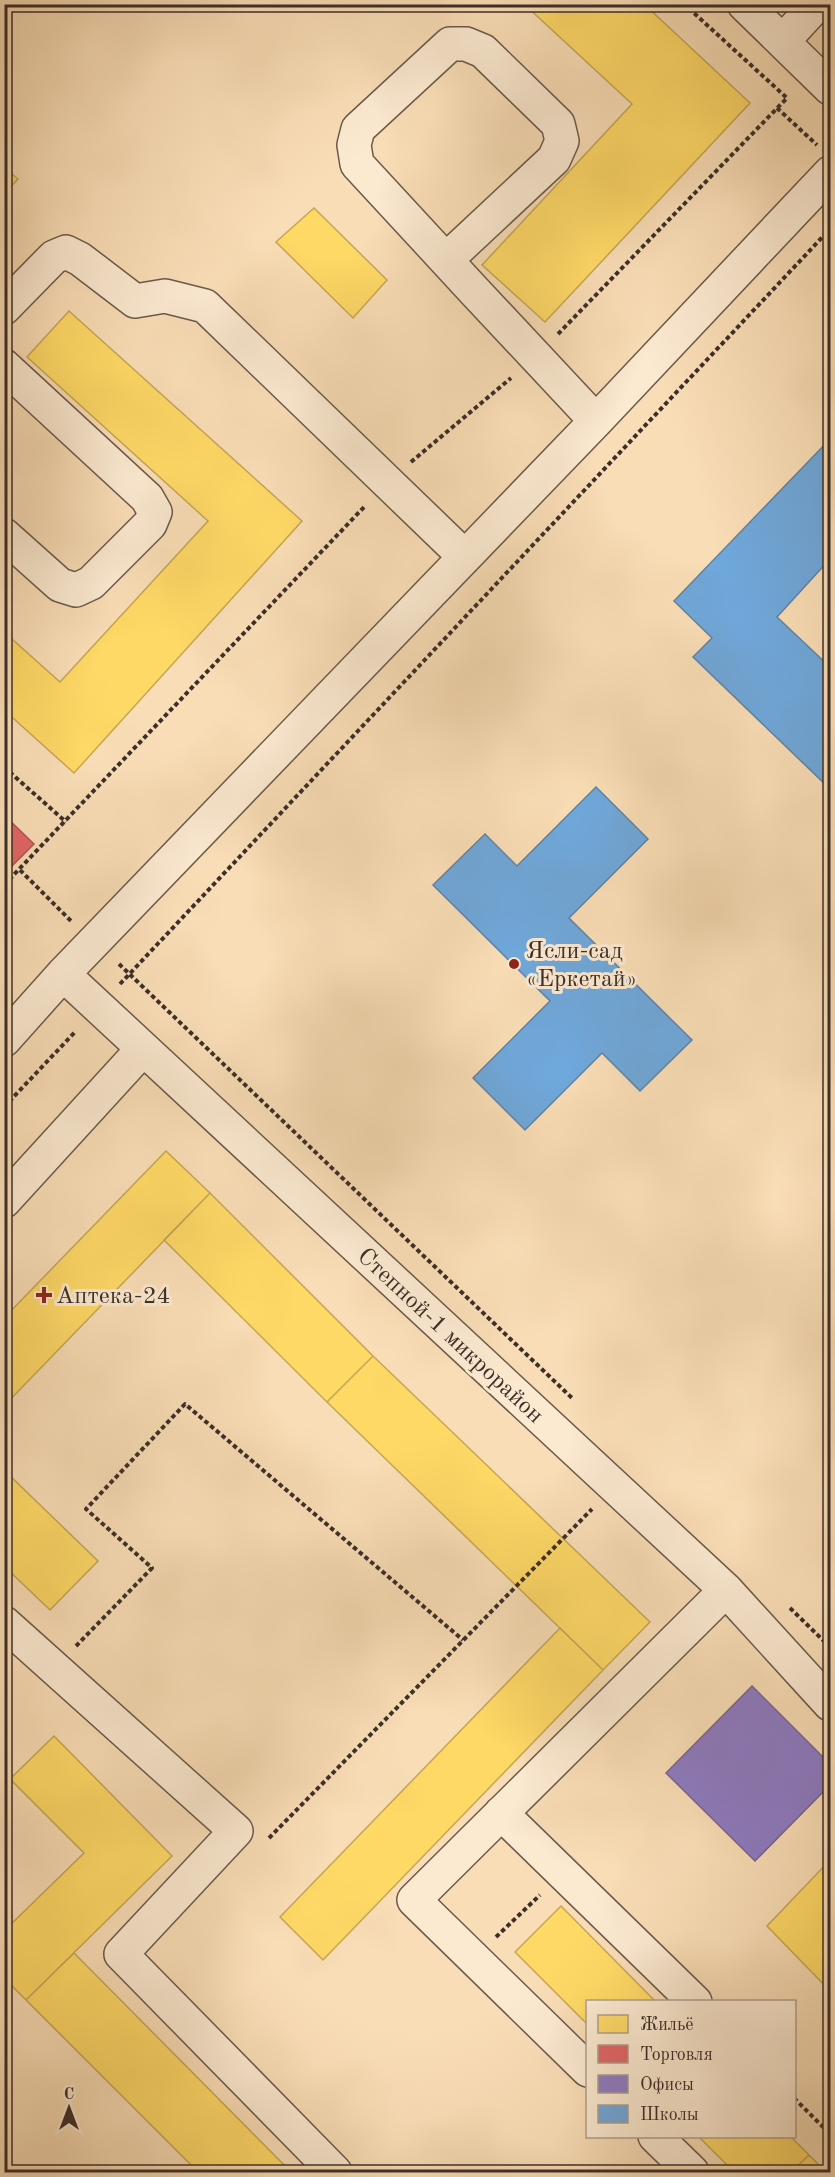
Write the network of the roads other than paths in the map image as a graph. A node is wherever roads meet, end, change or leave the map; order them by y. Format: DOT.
graph roads {
  1 [pos="744,4"];
  2 [pos="817,4"];
  3 [pos="783,41"];
  4 [pos="831,88"];
  5 [pos="827,162"];
  6 [pos="446,260"];
  7 [pos="4,308"];
  8 [pos="4,366"];
  9 [pos="596,421"];
  10 [pos="4,535"];
  11 [pos="465,556"];
  12 [pos="63,974"];
  13 [pos="4,1040"];
  14 [pos="143,1050"];
  15 [pos="4,1202"];
  16 [pos="726,1590"];
  17 [pos="4,1623"];
  18 [pos="831,1704"];
  19 [pos="501,1814"];
  20 [pos="694,2000"];
  21 [pos="586,2068"];
  22 [pos="657,2138"];
  23 [pos="335,2172"];
  24 [pos="692,2172"];
  1 -- 3 [label="street"];
  2 -- 3 [label="street"];
  3 -- 4 [label="street"];
  5 -- 9 [label="street"];
  6 -- 6 [label="street"];
  6 -- 9 [label="street"];
  7 -- 11 [label="street"];
  8 -- 10 [label="street"];
  9 -- 11 [label="street"];
  11 -- 12 [label="street"];
  12 -- 13 [label="street"];
  12 -- 14 [label="street, Степной-1 микрорайон"];
  14 -- 15 [label="street"];
  14 -- 16 [label="street, Степной-1 микрорайон"];
  16 -- 18 [label="street, Степной-1 микрорайон"];
  16 -- 19 [label="street"];
  17 -- 23 [label="street"];
  19 -- 20 [label="street"];
  19 -- 21 [label="street"];
  22 -- 24 [label="street"];
}
